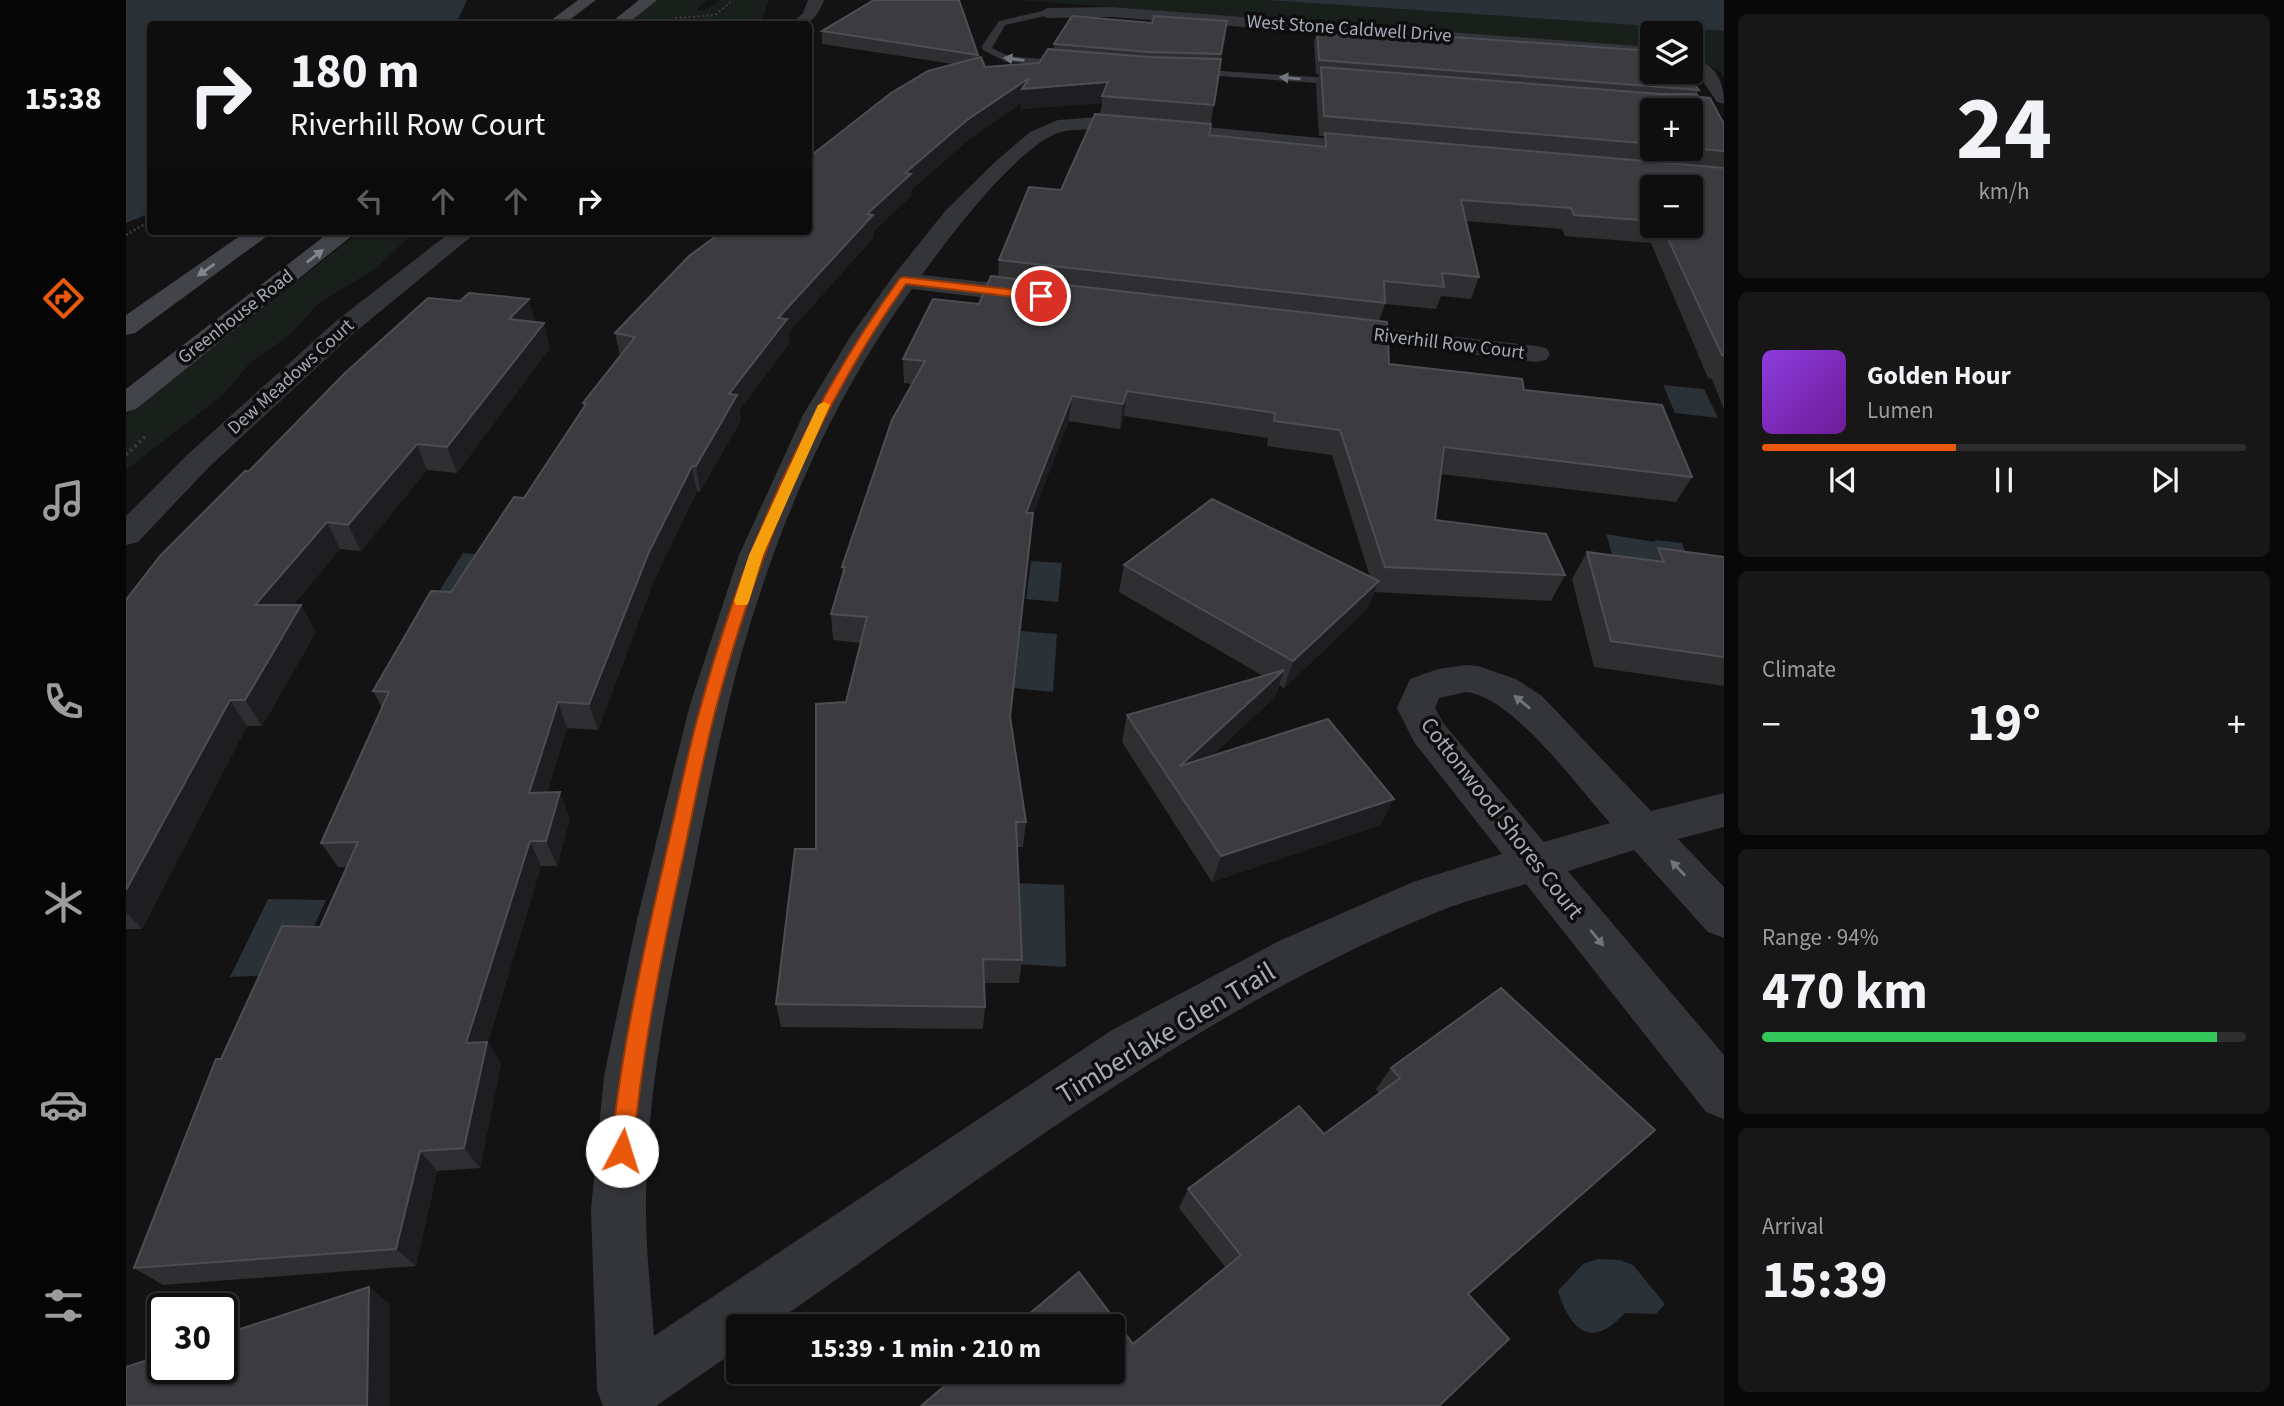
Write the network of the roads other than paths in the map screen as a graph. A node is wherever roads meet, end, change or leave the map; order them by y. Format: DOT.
graph roads {
  1 [pos="588,0"];
  2 [pos="649,0"];
  3 [pos="816,0"];
  4 [pos="1047,13"];
  5 [pos="558,21"];
  6 [pos="621,21"];
  7 [pos="803,21"];
  8 [pos="1640,51"];
  9 [pos="1077,65"];
  10 [pos="1703,69"];
  11 [pos="1180,72"];
  12 [pos="1357,83"];
  13 [pos="1724,98"];
  14 [pos="1396,151"];
  15 [pos="256,235"];
  16 [pos="341,235"];
  17 [pos="461,235"];
  18 [pos="903,281"];
  19 [pos="1068,300"];
  20 [pos="126,327"];
  21 [pos="1316,328"];
  22 [pos="1536,354"];
  23 [pos="133,392"];
  24 [pos="126,535"];
  25 [pos="1724,810"];
  26 [pos="1643,830"];
  27 [pos="1535,863"];
  28 [pos="1724,918"];
  29 [pos="1724,1094"];
  1 -- 5 [label="main road"];
  2 -- 6 [label="main road"];
  3 -- 7 [label="street"];
  4 -- 8 [label="street, West Stone Caldwell Drive"];
  9 -- 4 [label="lane, one-way"];
  10 -- 13 [label="street"];
  12 -- 11 [label="lane, one-way"];
  14 -- 18 [label="street"];
  15 -- 20 [label="main road, one-way"];
  23 -- 16 [label="main road, Greenhouse Road, one-way"];
  17 -- 24 [label="street, Dew Meadows Court"];
  18 -- 19 [label="street"];
  18 -- 27 [label="street, Timberlake Glen Trail"];
  21 -- 22 [label="street, Riverhill Row Court"];
  25 -- 26 [label="street, Timberlake Glen Trail"];
  26 -- 27 [label="street, Timberlake Glen Trail"];
  26 -- 27 [label="street, Cottonwood Shores Court, one-way"];
  28 -- 26 [label="street, Cottonwood Shores Court, one-way"];
  27 -- 29 [label="street, Cottonwood Shores Court, one-way"];
}
